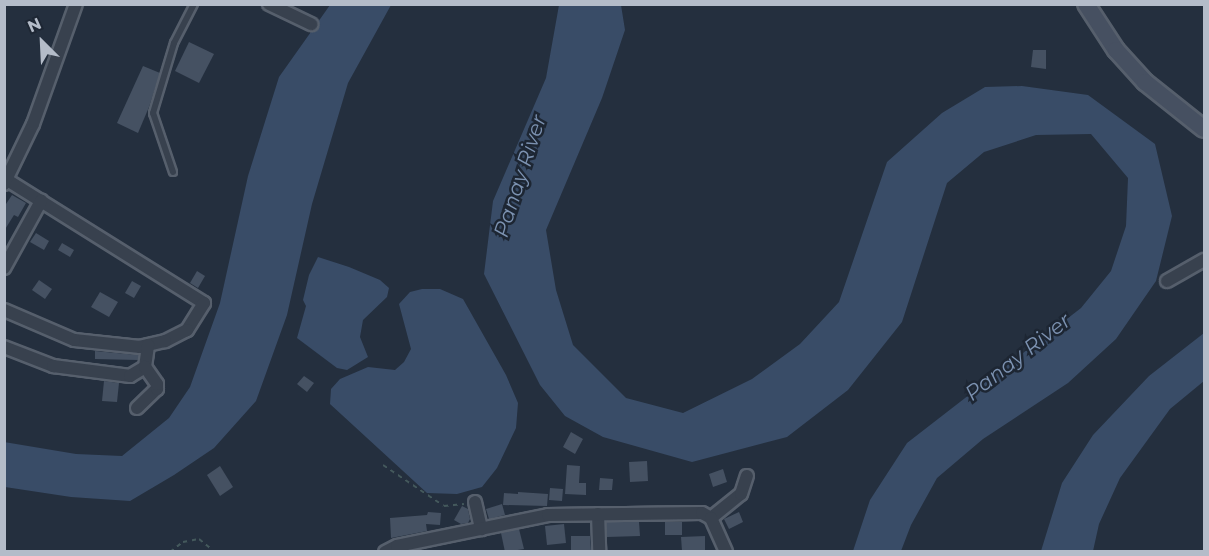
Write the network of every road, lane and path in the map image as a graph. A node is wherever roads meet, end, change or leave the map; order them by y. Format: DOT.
graph roads {
  1 [pos="76,4"];
  2 [pos="194,4"];
  3 [pos="269,4"];
  4 [pos="1086,4"];
  5 [pos="311,24"];
  6 [pos="1204,129"];
  7 [pos="173,172"];
  8 [pos="5,181"];
  9 [pos="41,201"];
  10 [pos="1204,260"];
  11 [pos="4,268"];
  12 [pos="1167,282"];
  13 [pos="4,310"];
  14 [pos="148,345"];
  15 [pos="4,347"];
  16 [pos="145,367"];
  17 [pos="138,408"];
  18 [pos="384,465"];
  19 [pos="747,476"];
  20 [pos="475,502"];
  21 [pos="597,514"];
  22 [pos="711,518"];
  23 [pos="481,529"];
  24 [pos="170,552"];
  25 [pos="215,552"];
  26 [pos="385,552"];
  27 [pos="599,552"];
  28 [pos="726,552"];
  1 -- 8 [label="street"];
  2 -- 7 [label="lane"];
  3 -- 5 [label="street"];
  4 -- 6 [label="main road"];
  8 -- 9 [label="street"];
  9 -- 11 [label="street"];
  9 -- 14 [label="street"];
  10 -- 12 [label="street"];
  13 -- 14 [label="street"];
  14 -- 16 [label="street"];
  15 -- 16 [label="street"];
  16 -- 17 [label="street"];
  18 -- 20 [label="path"];
  19 -- 22 [label="street"];
  20 -- 23 [label="street"];
  21 -- 22 [label="street"];
  21 -- 23 [label="street"];
  21 -- 27 [label="street"];
  22 -- 28 [label="street"];
  23 -- 26 [label="street"];
  24 -- 25 [label="path"];
}
